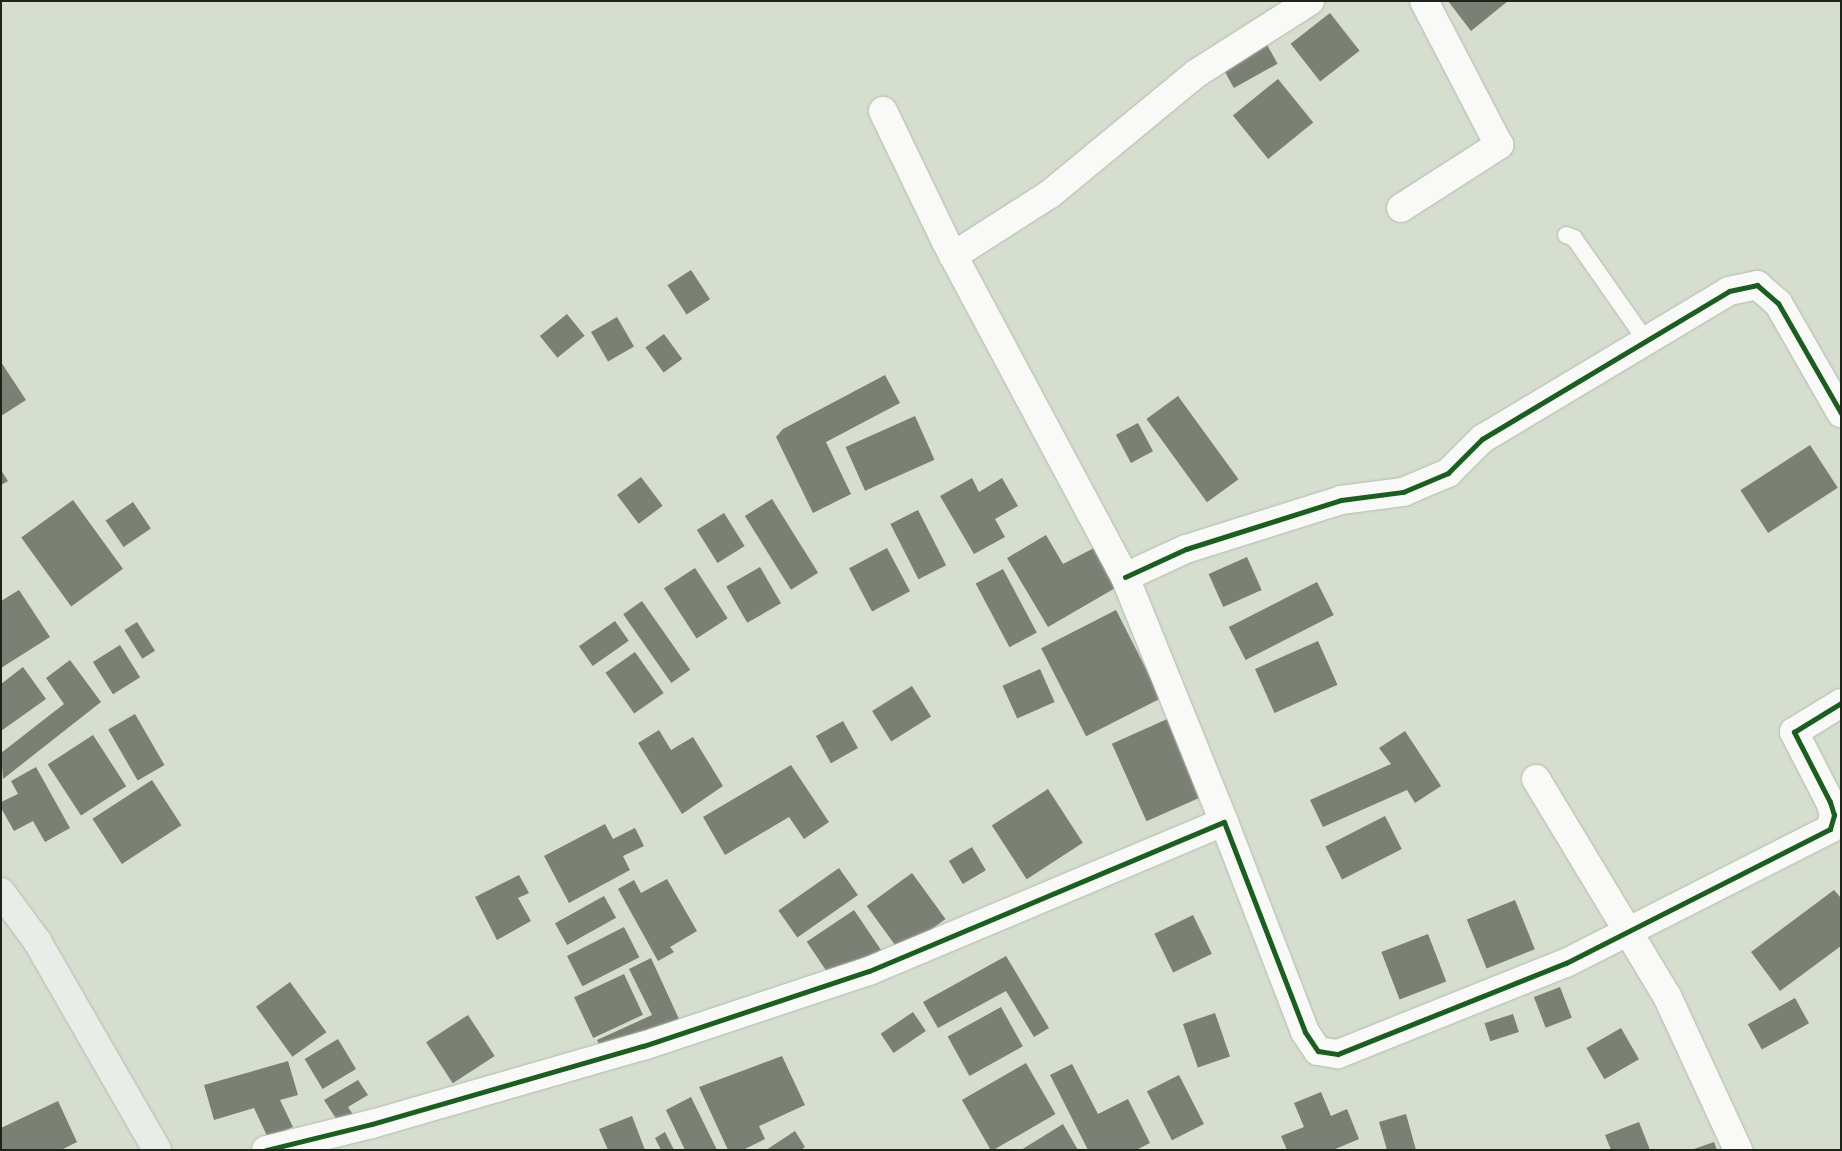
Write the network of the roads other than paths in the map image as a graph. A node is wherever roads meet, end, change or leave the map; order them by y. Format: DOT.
graph roads {
  1 [pos="1310,1"];
  2 [pos="1424,1"];
  3 [pos="883,111"];
  4 [pos="1401,208"];
  5 [pos="1566,235"];
  6 [pos="953,256"];
  7 [pos="1646,341"];
  8 [pos="1841,413"];
  9 [pos="1125,576"];
  10 [pos="1841,703"];
  11 [pos="1536,779"];
  12 [pos="1224,822"];
  13 [pos="1,892"];
  14 [pos="1628,934"];
  15 [pos="158,1150"];
  16 [pos="266,1150"];
  17 [pos="1738,1150"];
  1 -- 6 [label="street"];
  2 -- 4 [label="street"];
  3 -- 6 [label="street"];
  5 -- 7 [label="lane"];
  6 -- 9 [label="street"];
  7 -- 8 [label="street"];
  7 -- 9 [label="street"];
  9 -- 12 [label="street"];
  10 -- 14 [label="street"];
  11 -- 14 [label="street"];
  12 -- 14 [label="street"];
  12 -- 16 [label="street"];
  13 -- 15 [label="street"];
  14 -- 17 [label="street"];
}
